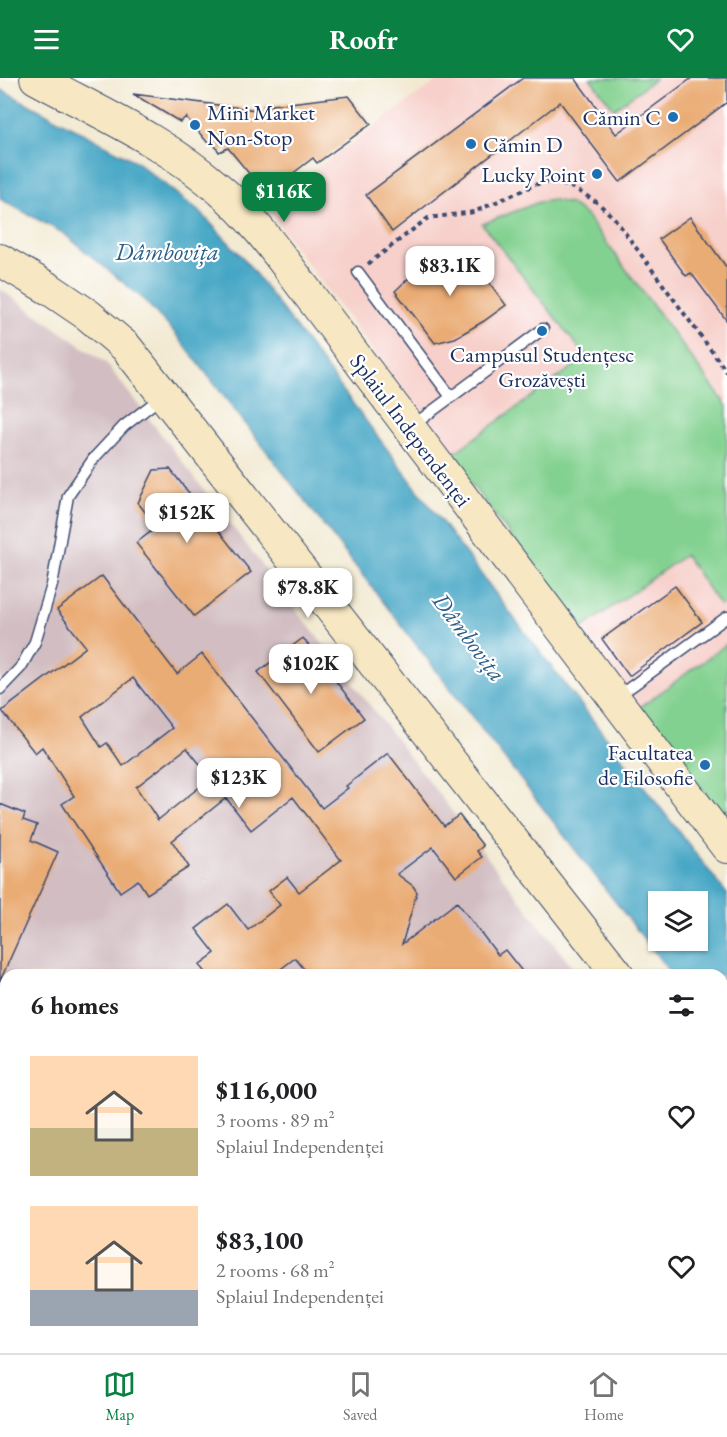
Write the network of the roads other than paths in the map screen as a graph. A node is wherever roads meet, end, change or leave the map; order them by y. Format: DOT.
graph roads {
  1 [pos="36,78"];
  2 [pos="0,260"];
  3 [pos="358,272"];
  4 [pos="543,329"];
  5 [pos="164,395"];
  6 [pos="452,397"];
  7 [pos="409,428"];
  8 [pos="727,617"];
  9 [pos="0,688"];
  10 [pos="615,699"];
  11 [pos="727,846"];
  12 [pos="613,969"];
  1 -- 7 [label="main road, Splaiul Independenței"];
  2 -- 5 [label="main road"];
  3 -- 6 [label="lane"];
  4 -- 6 [label="lane"];
  5 -- 9 [label="lane"];
  5 -- 12 [label="main road"];
  6 -- 7 [label="lane"];
  7 -- 10 [label="main road, Splaiul Independenței"];
  8 -- 10 [label="lane"];
  10 -- 11 [label="main road, Splaiul Independenței"];
}
